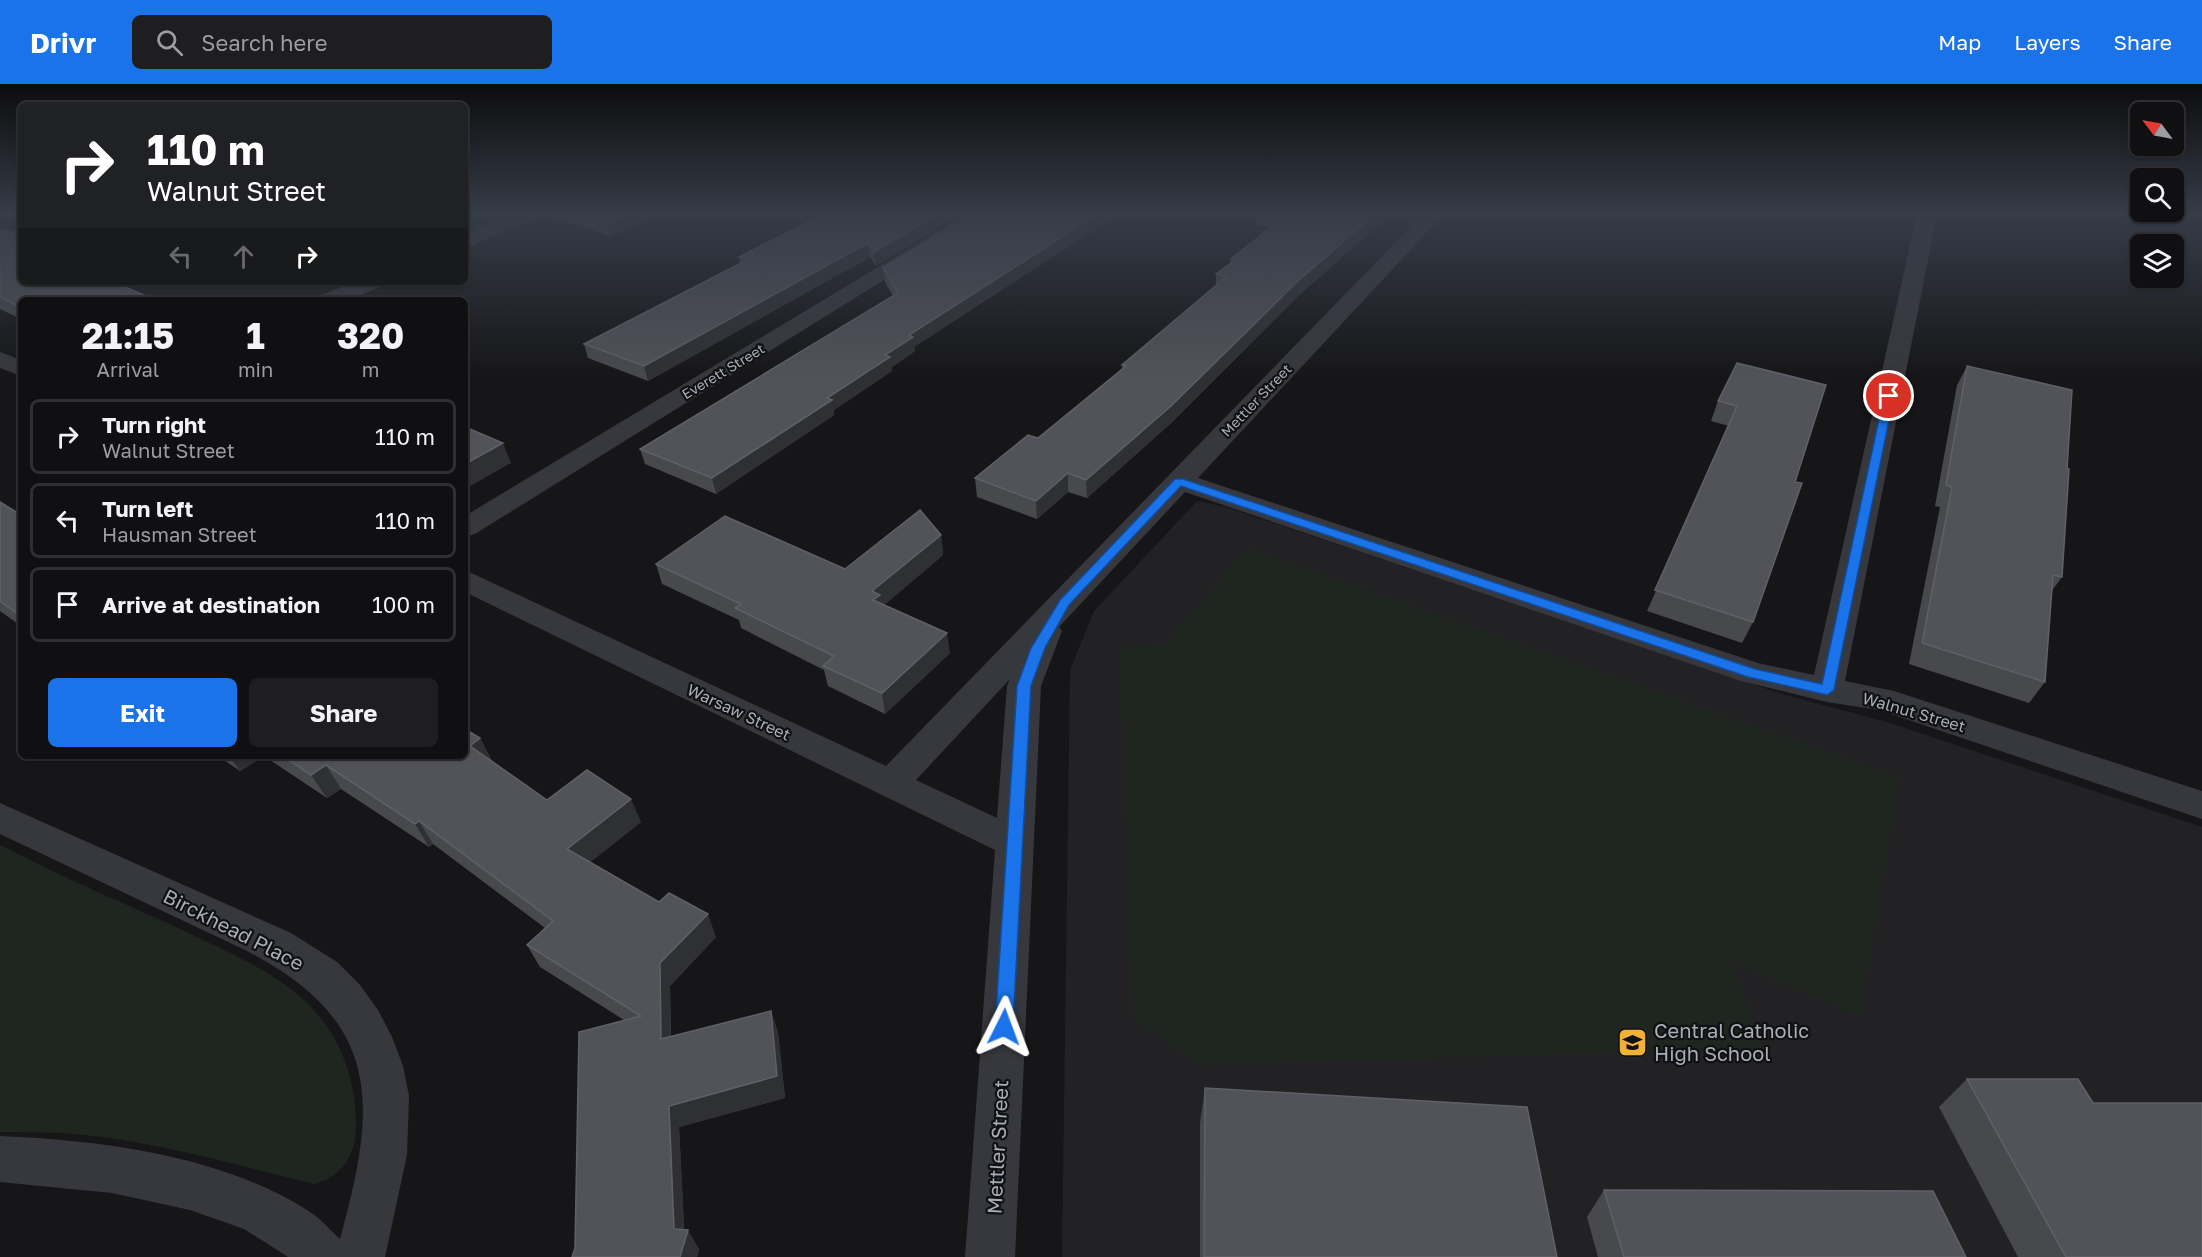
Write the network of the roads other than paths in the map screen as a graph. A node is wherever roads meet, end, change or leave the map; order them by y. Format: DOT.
graph roads {
  1 [pos="890,269"];
  2 [pos="1382,269"];
  3 [pos="1916,269"];
  4 [pos="365,285"];
  5 [pos="337,297"];
  6 [pos="0,359"];
  7 [pos="18,368"];
  8 [pos="1179,481"];
  9 [pos="468,526"];
  10 [pos="468,581"];
  11 [pos="1079,586"];
  12 [pos="1827,690"];
  13 [pos="890,784"];
  14 [pos="2202,805"];
  15 [pos="0,817"];
  16 [pos="1014,843"];
  17 [pos="0,1159"];
  18 [pos="322,1257"];
  19 [pos="360,1257"];
  20 [pos="990,1257"];
  1 -- 9 [label="street, Everett Street"];
  2 -- 8 [label="street, Mettler Street"];
  3 -- 12 [label="street"];
  4 -- 5 [label="street"];
  6 -- 7 [label="street"];
  8 -- 11 [label="street, Mettler Street"];
  8 -- 12 [label="street, Walnut Street"];
  10 -- 13 [label="street, Warsaw Street"];
  11 -- 13 [label="street, Mettler Street"];
  11 -- 16 [label="street, Mettler Street"];
  12 -- 14 [label="street, Walnut Street"];
  13 -- 16 [label="street, Warsaw Street"];
  15 -- 19 [label="street, Birckhead Place"];
  16 -- 20 [label="street, Mettler Street"];
  17 -- 18 [label="street"];
}
